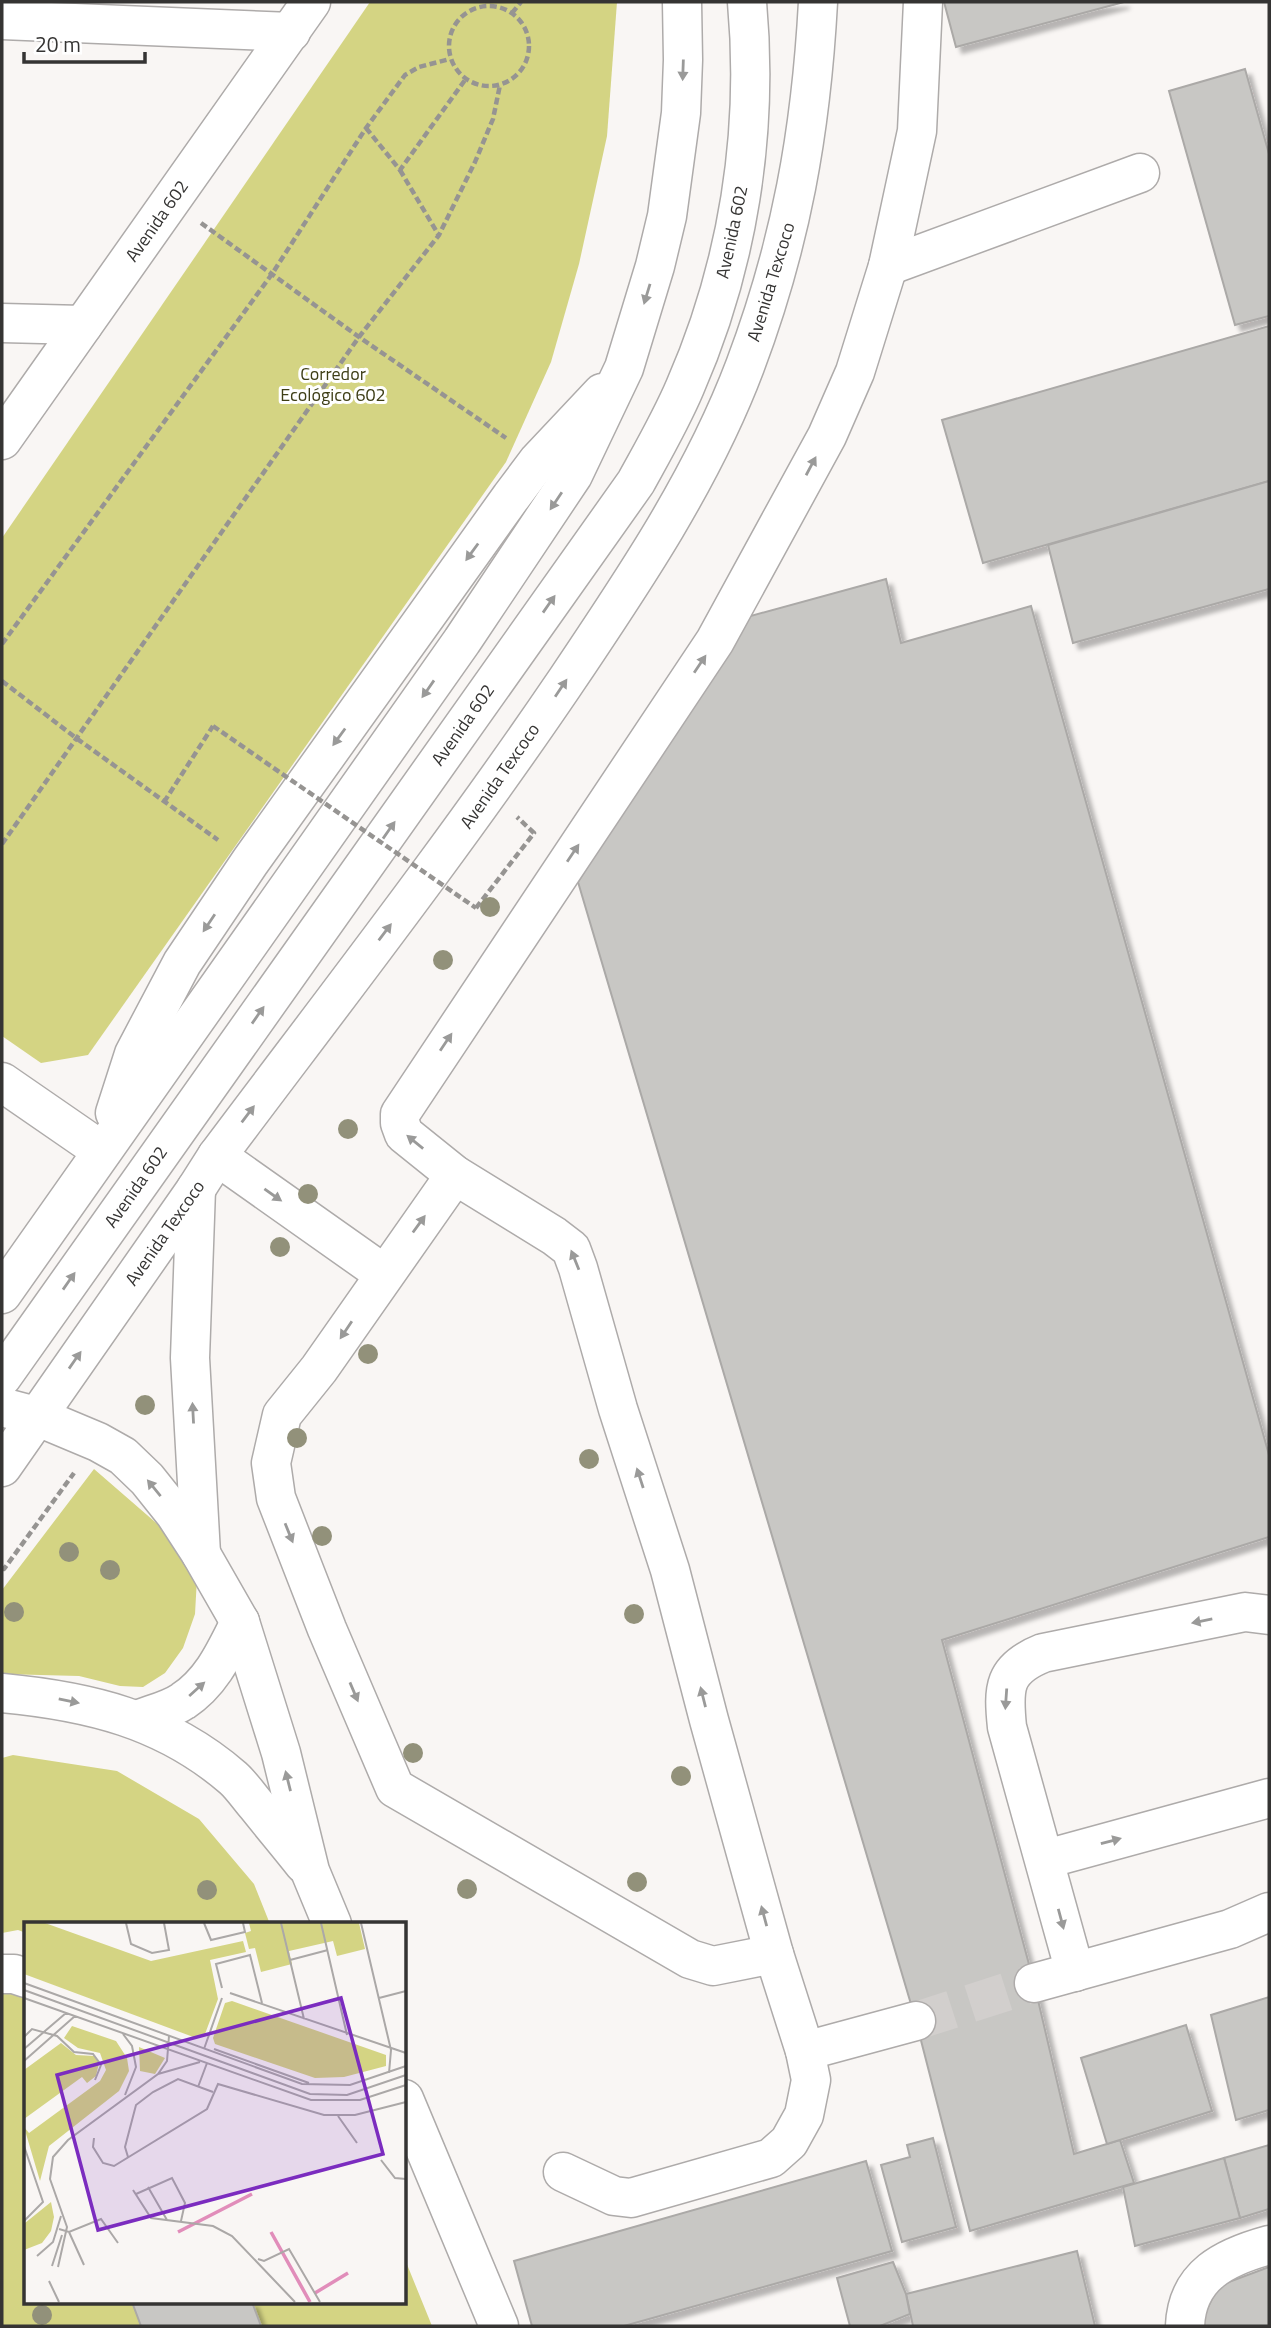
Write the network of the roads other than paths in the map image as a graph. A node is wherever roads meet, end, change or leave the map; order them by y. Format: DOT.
graph roads {
  1 [pos="682,2"];
  2 [pos="747,2"];
  3 [pos="818,2"];
  4 [pos="923,2"];
  5 [pos="301,17"];
  6 [pos="2,20"];
  7 [pos="1140,173"];
  8 [pos="888,266"];
  9 [pos="2,323"];
  10 [pos="83,325"];
  11 [pos="624,368"];
  12 [pos="2,440"];
  13 [pos="2,1082"];
  14 [pos="102,1150"];
  15 [pos="217,1156"];
  16 [pos="454,1175"];
  17 [pos="196,1189"];
  18 [pos="384,1274"];
  19 [pos="2,1294"];
  20 [pos="2,1377"];
  21 [pos="19,1412"];
  22 [pos="2,1467"];
  23 [pos="201,1554"];
  24 [pos="1269,1615"];
  25 [pos="240,1622"];
  26 [pos="2,1693"];
  27 [pos="137,1720"];
  28 [pos="1269,1798"];
  29 [pos="1046,1859"];
  30 [pos="310,1871"];
  31 [pos="1269,1912"];
  32 [pos="331,1922"];
  33 [pos="774,1954"];
  34 [pos="1075,1972"];
  35 [pos="2,1974"];
  36 [pos="24,1977"];
  37 [pos="1034,1983"];
  38 [pos="916,2021"];
  39 [pos="805,2051"];
  40 [pos="406,2104"];
  41 [pos="563,2172"];
  42 [pos="1269,2245"];
  43 [pos="499,2326"];
  44 [pos="1185,2326"];
  1 -- 11 [label="main road, one-way"];
  20 -- 2 [label="main road, Avenida 602, one-way"];
  15 -- 3 [label="main road, Avenida Texcoco, one-way"];
  4 -- 8 [label="main road"];
  5 -- 6 [label="main road"];
  5 -- 10 [label="main road, Avenida 602"];
  7 -- 8 [label="main road"];
  16 -- 8 [label="main road, one-way"];
  9 -- 10 [label="main road"];
  10 -- 12 [label="main road, Avenida 602"];
  11 -- 14 [label="main road, one-way"];
  11 -- 14 [label="main road, one-way"];
  13 -- 14 [label="main road"];
  14 -- 19 [label="main road"];
  15 -- 17 [label="main road, Avenida Texcoco"];
  15 -- 18 [label="main road, one-way"];
  18 -- 16 [label="main road, one-way"];
  33 -- 16 [label="main road, one-way"];
  21 -- 17 [label="main road, Avenida Texcoco, one-way"];
  23 -- 17 [label="main road, one-way"];
  18 -- 33 [label="main road, one-way"];
  21 -- 22 [label="main road, Avenida Texcoco"];
  23 -- 21 [label="main road, one-way"];
  23 -- 25 [label="main road"];
  24 -- 29 [label="main road, one-way"];
  27 -- 25 [label="main road, one-way"];
  30 -- 25 [label="main road, one-way"];
  26 -- 27 [label="main road, one-way"];
  27 -- 30 [label="main road"];
  29 -- 28 [label="main road, one-way"];
  29 -- 34 [label="main road, one-way"];
  30 -- 32 [label="main road"];
  31 -- 34 [label="main road"];
  33 -- 39 [label="main road"];
  34 -- 37 [label="main road"];
  35 -- 36 [label="main road"];
  38 -- 39 [label="main road"];
  39 -- 41 [label="main road"];
  40 -- 43 [label="main road"];
  42 -- 44 [label="main road"];
}
